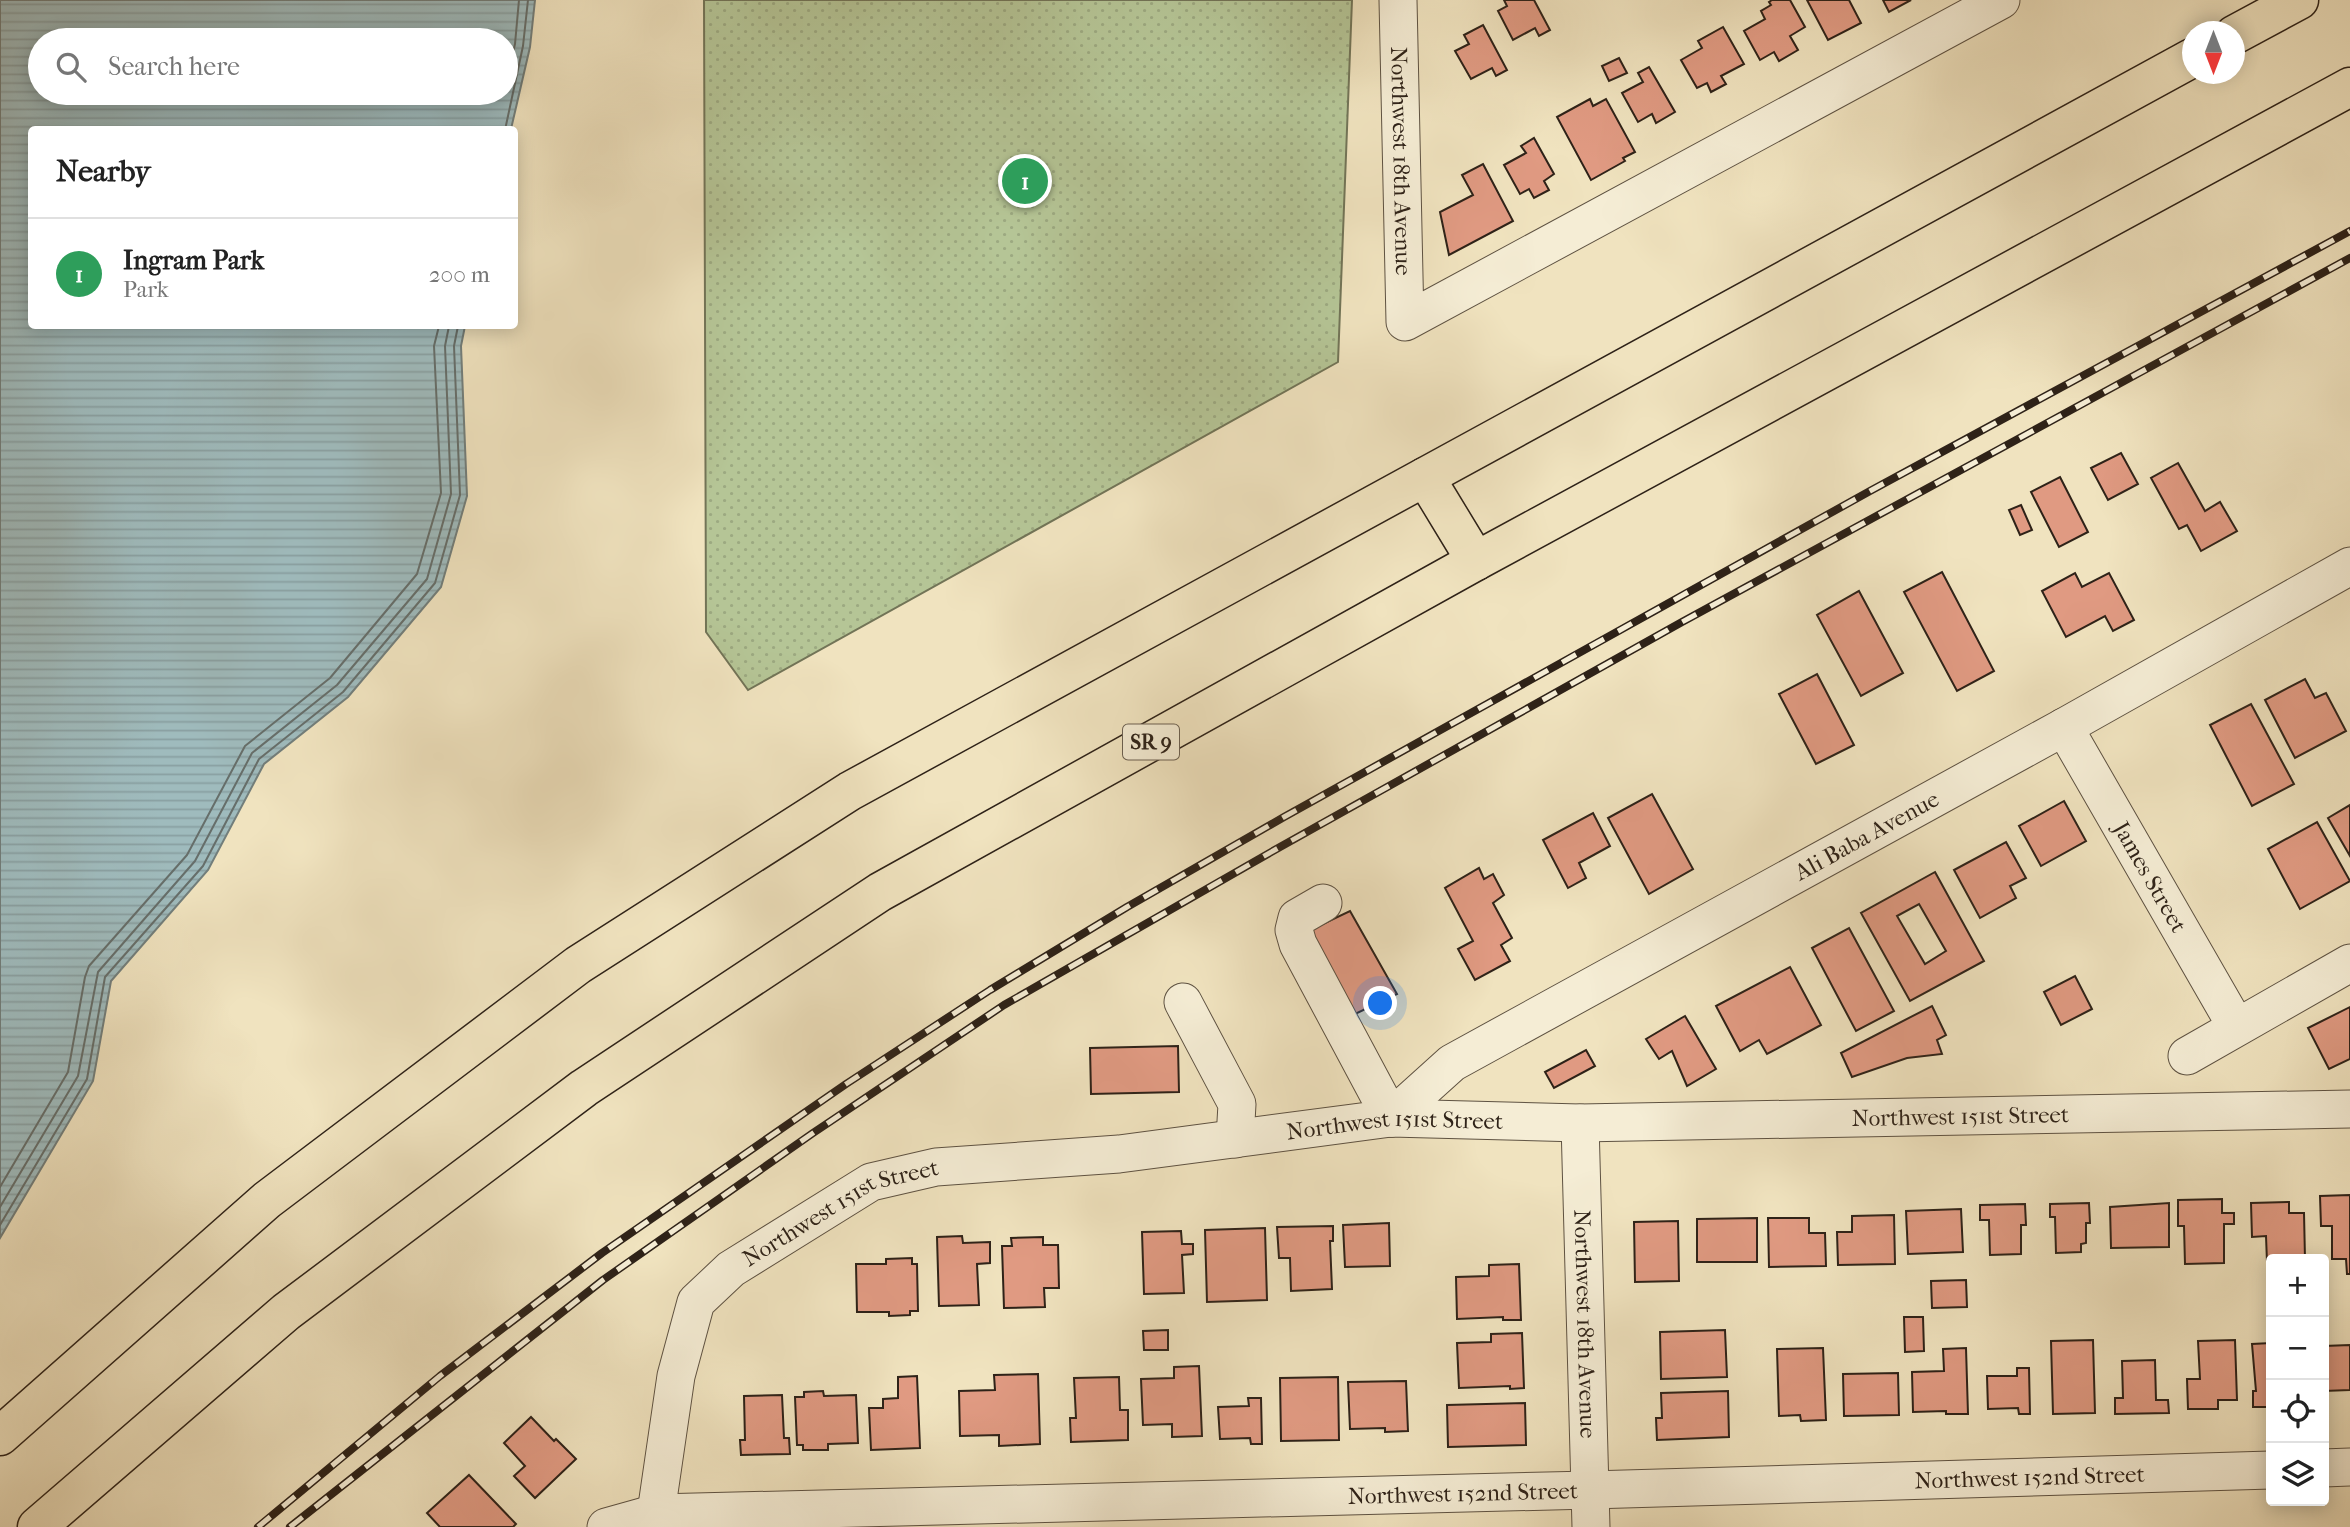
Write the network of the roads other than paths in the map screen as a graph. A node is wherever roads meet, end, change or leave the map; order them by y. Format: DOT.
graph roads {
  1 [pos="1398,0"];
  2 [pos="2001,0"];
  3 [pos="2299,0"];
  4 [pos="2245,30"];
  5 [pos="2182,64"];
  6 [pos="2350,88"];
  7 [pos="1425,477"];
  8 [pos="1476,561"];
  9 [pos="2350,566"];
  10 [pos="2064,727"];
  11 [pos="1322,903"];
  12 [pos="2350,963"];
  13 [pos="1183,1002"];
  14 [pos="2236,1026"];
  15 [pos="2187,1056"];
  16 [pos="2350,1109"];
  17 [pos="1391,1118"];
  18 [pos="1580,1123"];
  19 [pos="1236,1139"];
  20 [pos="0,1436"];
  21 [pos="2350,1467"];
  22 [pos="2329,1468"];
  23 [pos="2266,1470"];
  24 [pos="1590,1490"];
  25 [pos="656,1513"];
  26 [pos="37,1527"];
  27 [pos="606,1527"];
  28 [pos="1591,1527"];
  1 -- 2 [label="street, Northwest 18th Avenue"];
  3 -- 4 [label="main road"];
  5 -- 7 [label="main road"];
  6 -- 8 [label="main road, SR 9"];
  7 -- 8 [label="main road"];
  7 -- 20 [label="main road"];
  8 -- 26 [label="main road, SR 9"];
  9 -- 10 [label="street, Ali Baba Avenue"];
  10 -- 14 [label="street, James Street"];
  10 -- 17 [label="street, Ali Baba Avenue"];
  11 -- 17 [label="street"];
  12 -- 14 [label="street"];
  13 -- 19 [label="street"];
  14 -- 15 [label="street"];
  16 -- 18 [label="street, Northwest 151st Street"];
  17 -- 18 [label="street, Northwest 151st Street"];
  17 -- 19 [label="street, Northwest 151st Street"];
  18 -- 24 [label="street, Northwest 18th Avenue"];
  19 -- 25 [label="street, Northwest 151st Street"];
  21 -- 22 [label="street"];
  23 -- 24 [label="street, Northwest 152nd Street"];
  24 -- 25 [label="street, Northwest 152nd Street"];
  24 -- 28 [label="street, Northwest 18th Avenue"];
  25 -- 27 [label="street, Northwest 152nd Street"];
}
